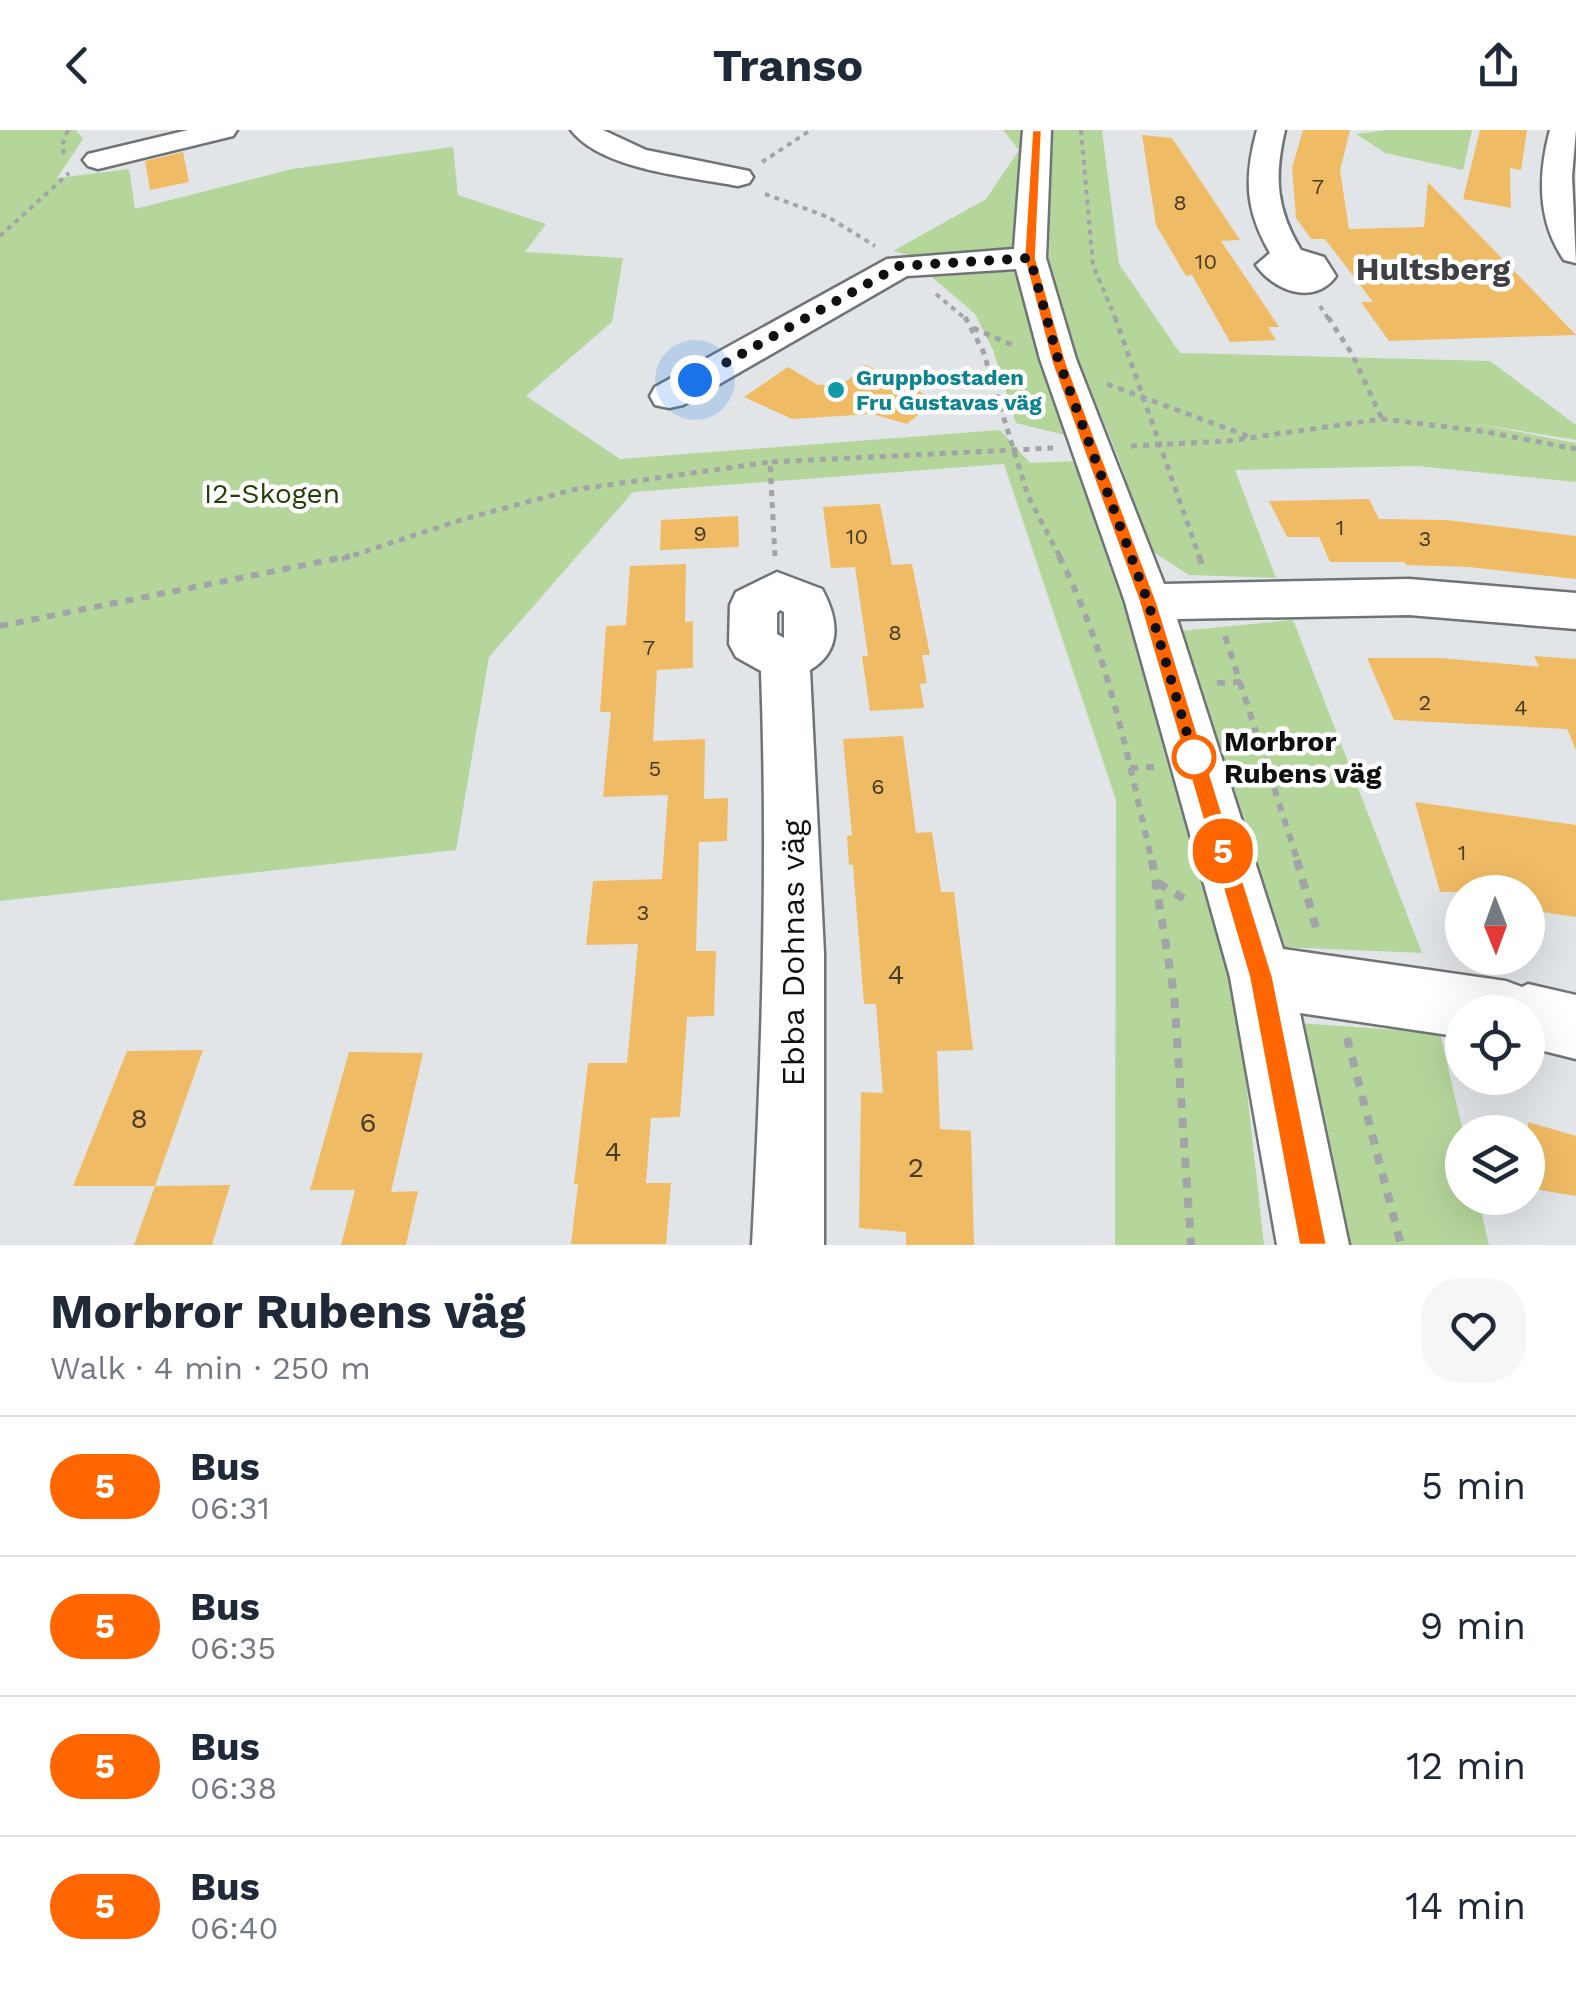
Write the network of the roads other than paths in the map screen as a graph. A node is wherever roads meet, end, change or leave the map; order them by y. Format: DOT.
graph roads {
  1 [pos="223,130"];
  2 [pos="585,130"];
  3 [pos="1037,130"];
  4 [pos="1271,130"];
  5 [pos="1564,130"];
  6 [pos="98,160"];
  7 [pos="738,177"];
  8 [pos="1576,252"];
  9 [pos="1030,258"];
  10 [pos="1297,270"];
  11 [pos="669,396"];
  12 [pos="776,589"];
  13 [pos="1148,602"];
  14 [pos="1576,611"];
  15 [pos="1261,977"];
  16 [pos="1445,1004"];
  17 [pos="1545,1020"];
  18 [pos="1576,1027"];
  19 [pos="788,1245"];
  20 [pos="1313,1245"];
  1 -- 6 [label="street"];
  2 -- 7 [label="street"];
  3 -- 9 [label="street"];
  4 -- 10 [label="street"];
  5 -- 8 [label="street"];
  9 -- 11 [label="street"];
  9 -- 13 [label="street"];
  12 -- 19 [label="street, Ebba Dohnas väg"];
  13 -- 14 [label="street"];
  13 -- 15 [label="street"];
  15 -- 16 [label="street"];
  15 -- 20 [label="street"];
  17 -- 18 [label="street"];
}
